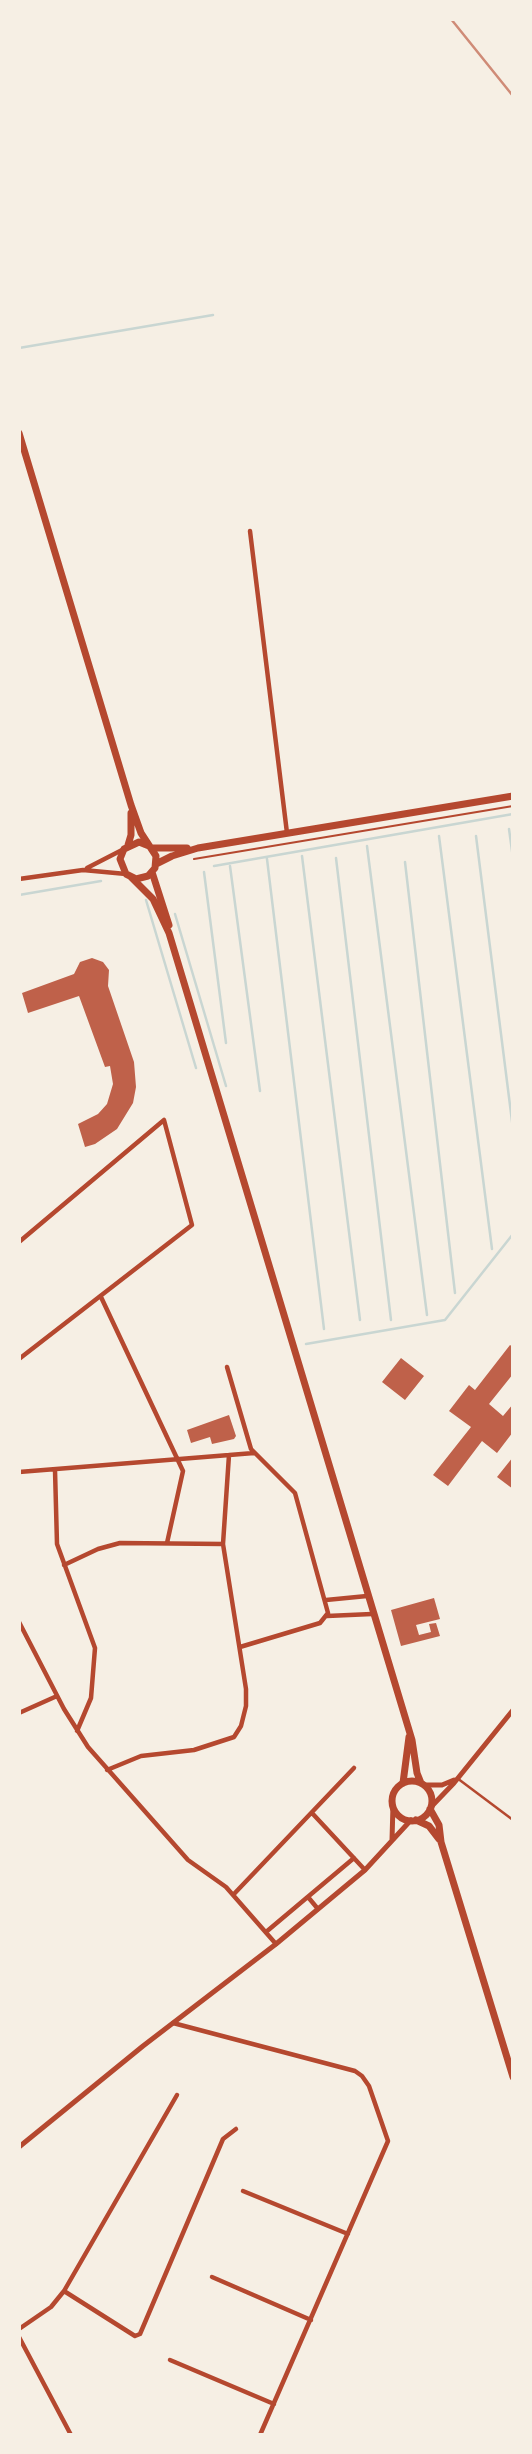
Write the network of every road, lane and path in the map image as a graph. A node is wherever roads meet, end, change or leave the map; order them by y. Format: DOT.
graph roads {
  1 [pos="19,433"];
  2 [pos="250,531"];
  3 [pos="513,796"];
  4 [pos="131,805"];
  5 [pos="513,806"];
  6 [pos="288,834"];
  7 [pos="126,847"];
  8 [pos="150,847"];
  9 [pos="198,848"];
  10 [pos="190,859"];
  11 [pos="154,868"];
  12 [pos="83,870"];
  13 [pos="128,875"];
  14 [pos="19,878"];
  15 [pos="169,933"];
  16 [pos="19,1242"];
  17 [pos="101,1297"];
  18 [pos="19,1359"];
  19 [pos="227,1367"];
  20 [pos="254,1454"];
  21 [pos="229,1455"];
  22 [pos="179,1460"];
  23 [pos="55,1470"];
  24 [pos="19,1472"];
  25 [pos="167,1543"];
  26 [pos="223,1544"];
  27 [pos="64,1565"];
  28 [pos="367,1596"];
  29 [pos="326,1600"];
  30 [pos="372,1614"];
  31 [pos="327,1616"];
  32 [pos="19,1622"];
  33 [pos="240,1647"];
  34 [pos="57,1696"];
  35 [pos="513,1710"];
  36 [pos="19,1713"];
  37 [pos="76,1732"];
  38 [pos="409,1737"];
  39 [pos="354,1768"];
  40 [pos="107,1770"];
  41 [pos="457,1778"];
  42 [pos="403,1783"];
  43 [pos="423,1784"];
  44 [pos="393,1805"];
  45 [pos="431,1808"];
  46 [pos="312,1813"];
  47 [pos="413,1820"];
  48 [pos="513,1821"];
  49 [pos="392,1840"];
  50 [pos="441,1842"];
  51 [pos="354,1858"];
  52 [pos="365,1870"];
  53 [pos="233,1895"];
  54 [pos="308,1897"];
  55 [pos="318,1909"];
  56 [pos="266,1932"];
  57 [pos="276,1944"];
  58 [pos="173,2023"];
  59 [pos="513,2077"];
  60 [pos="177,2095"];
  61 [pos="236,2129"];
  62 [pos="19,2147"];
  63 [pos="243,2190"];
  64 [pos="348,2234"];
  65 [pos="212,2277"];
  66 [pos="64,2291"];
  67 [pos="312,2320"];
  68 [pos="19,2329"];
  69 [pos="19,2337"];
  70 [pos="170,2360"];
  71 [pos="274,2404"];
  72 [pos="71,2435"];
  73 [pos="260,2435"];
  1 -- 4 [label="main road"];
  2 -- 6 [label="street"];
  3 -- 6 [label="main road"];
  4 -- 7 [label="main road"];
  4 -- 8 [label="main road"];
  5 -- 10 [label="path"];
  6 -- 9 [label="main road"];
  7 -- 8 [label="main road"];
  7 -- 12 [label="street"];
  7 -- 13 [label="main road"];
  8 -- 9 [label="main road"];
  8 -- 11 [label="main road"];
  9 -- 11 [label="main road"];
  11 -- 13 [label="main road"];
  11 -- 15 [label="main road"];
  12 -- 13 [label="street"];
  12 -- 14 [label="street"];
  13 -- 15 [label="main road"];
  15 -- 28 [label="main road"];
  16 -- 17 [label="street"];
  17 -- 18 [label="street"];
  17 -- 22 [label="street"];
  19 -- 20 [label="street"];
  20 -- 21 [label="street"];
  20 -- 29 [label="street"];
  21 -- 22 [label="street"];
  21 -- 26 [label="street"];
  22 -- 23 [label="street"];
  22 -- 25 [label="street"];
  23 -- 24 [label="street"];
  23 -- 27 [label="street"];
  25 -- 26 [label="street"];
  25 -- 27 [label="street"];
  26 -- 33 [label="street"];
  27 -- 37 [label="street"];
  28 -- 29 [label="street"];
  28 -- 30 [label="main road"];
  29 -- 31 [label="street"];
  30 -- 31 [label="street"];
  30 -- 38 [label="main road"];
  31 -- 33 [label="street"];
  32 -- 34 [label="street"];
  33 -- 40 [label="street"];
  34 -- 36 [label="street"];
  34 -- 37 [label="street"];
  35 -- 41 [label="street"];
  37 -- 40 [label="street"];
  38 -- 42 [label="main road"];
  38 -- 43 [label="main road"];
  39 -- 46 [label="street"];
  40 -- 53 [label="street"];
  41 -- 43 [label="street"];
  41 -- 45 [label="street"];
  41 -- 48 [label="lane"];
  42 -- 43 [label="main road"];
  42 -- 44 [label="main road"];
  43 -- 45 [label="main road"];
  44 -- 47 [label="main road"];
  44 -- 49 [label="street"];
  45 -- 47 [label="main road"];
  45 -- 50 [label="main road"];
  46 -- 51 [label="street"];
  46 -- 53 [label="street"];
  47 -- 49 [label="street"];
  47 -- 50 [label="main road"];
  49 -- 52 [label="street"];
  50 -- 59 [label="main road"];
  51 -- 52 [label="street"];
  51 -- 54 [label="street"];
  52 -- 55 [label="street"];
  53 -- 56 [label="street"];
  54 -- 55 [label="street"];
  54 -- 56 [label="street"];
  55 -- 57 [label="street"];
  56 -- 57 [label="street"];
  57 -- 58 [label="street"];
  58 -- 62 [label="street"];
  58 -- 64 [label="street"];
  60 -- 66 [label="street"];
  61 -- 66 [label="street"];
  63 -- 64 [label="street"];
  64 -- 67 [label="street"];
  65 -- 67 [label="street"];
  66 -- 68 [label="street"];
  67 -- 71 [label="street"];
  69 -- 72 [label="street"];
  70 -- 71 [label="street"];
  71 -- 73 [label="street"];
}
